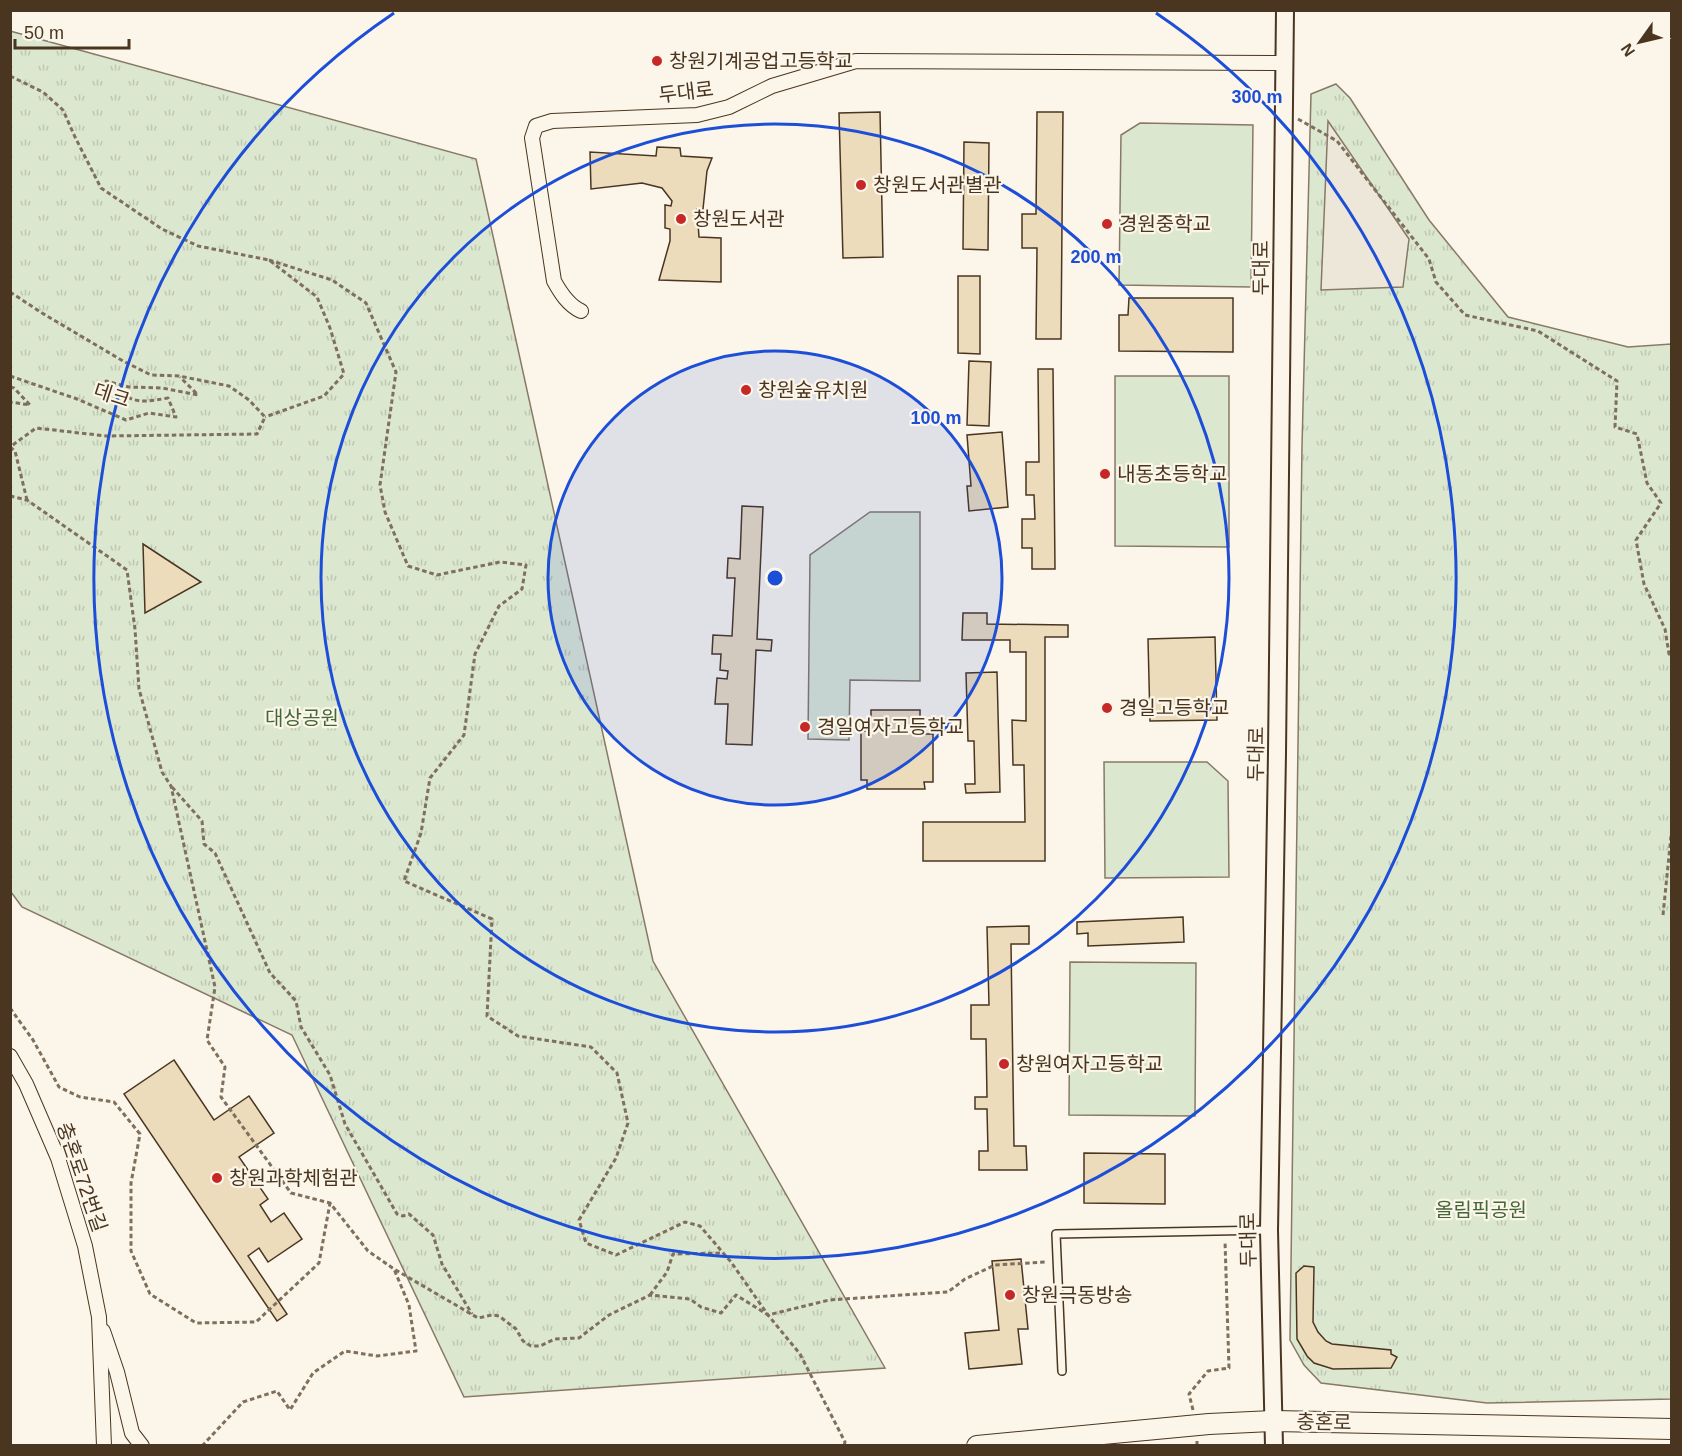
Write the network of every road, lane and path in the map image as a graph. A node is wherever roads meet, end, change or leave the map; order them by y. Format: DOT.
graph roads {
  1 [pos="1285,10"];
  2 [pos="1283,63"];
  3 [pos="10,76"];
  4 [pos="1283,110"];
  5 [pos="269,260"];
  6 [pos="10,291"];
  7 [pos="581,311"];
  8 [pos="10,376"];
  9 [pos="179,376"];
  10 [pos="10,387"];
  11 [pos="10,402"];
  12 [pos="265,417"];
  13 [pos="10,447"];
  14 [pos="10,496"];
  15 [pos="27,500"];
  16 [pos="1671,655"];
  17 [pos="171,786"];
  18 [pos="1671,826"];
  19 [pos="1663,915"];
  20 [pos="10,1008"];
  21 [pos="10,1056"];
  22 [pos="330,1203"];
  23 [pos="1269,1230"];
  24 [pos="1225,1231"];
  25 [pos="723,1253"];
  26 [pos="1057,1261"];
  27 [pos="394,1269"];
  28 [pos="650,1295"];
  29 [pos="473,1315"];
  30 [pos="768,1315"];
  31 [pos="99,1317"];
  32 [pos="1062,1371"];
  33 [pos="1274,1421"];
  34 [pos="1196,1425"];
  35 [pos="1671,1429"];
  36 [pos="104,1446"];
  37 [pos="142,1446"];
  38 [pos="202,1446"];
  39 [pos="844,1446"];
  40 [pos="977,1446"];
  41 [pos="1189,1446"];
  42 [pos="1274,1446"];
  1 -- 2 [label="street, 두대로"];
  2 -- 4 [label="street, 두대로"];
  2 -- 7 [label="street, 두대로"];
  3 -- 5 [label="path"];
  4 -- 16 [label="path"];
  4 -- 23 [label="street, 두대로"];
  5 -- 12 [label="path"];
  5 -- 25 [label="path"];
  6 -- 9 [label="path"];
  8 -- 9 [label="path, 데크"];
  9 -- 12 [label="path"];
  10 -- 11 [label="path"];
  12 -- 13 [label="path"];
  13 -- 15 [label="path"];
  14 -- 15 [label="path"];
  15 -- 17 [label="path"];
  17 -- 22 [label="path"];
  17 -- 29 [label="path"];
  18 -- 19 [label="path"];
  20 -- 22 [label="path"];
  21 -- 31 [label="street, 충혼로72번길"];
  22 -- 27 [label="path"];
  23 -- 24 [label="lane"];
  23 -- 33 [label="street, 두대로"];
  24 -- 26 [label="lane"];
  24 -- 34 [label="path"];
  25 -- 28 [label="path"];
  25 -- 30 [label="path"];
  26 -- 30 [label="path"];
  26 -- 32 [label="lane"];
  27 -- 29 [label="path"];
  27 -- 38 [label="path"];
  28 -- 29 [label="path"];
  28 -- 30 [label="path"];
  30 -- 39 [label="path"];
  31 -- 36 [label="street, 충혼로72번길"];
  31 -- 37 [label="street, 충혼로72번길"];
  33 -- 34 [label="main road, 충혼로"];
  33 -- 35 [label="main road, 충혼로"];
  33 -- 42 [label="street, 두대로"];
  34 -- 40 [label="main road, 충혼로"];
  34 -- 41 [label="path"];
}
